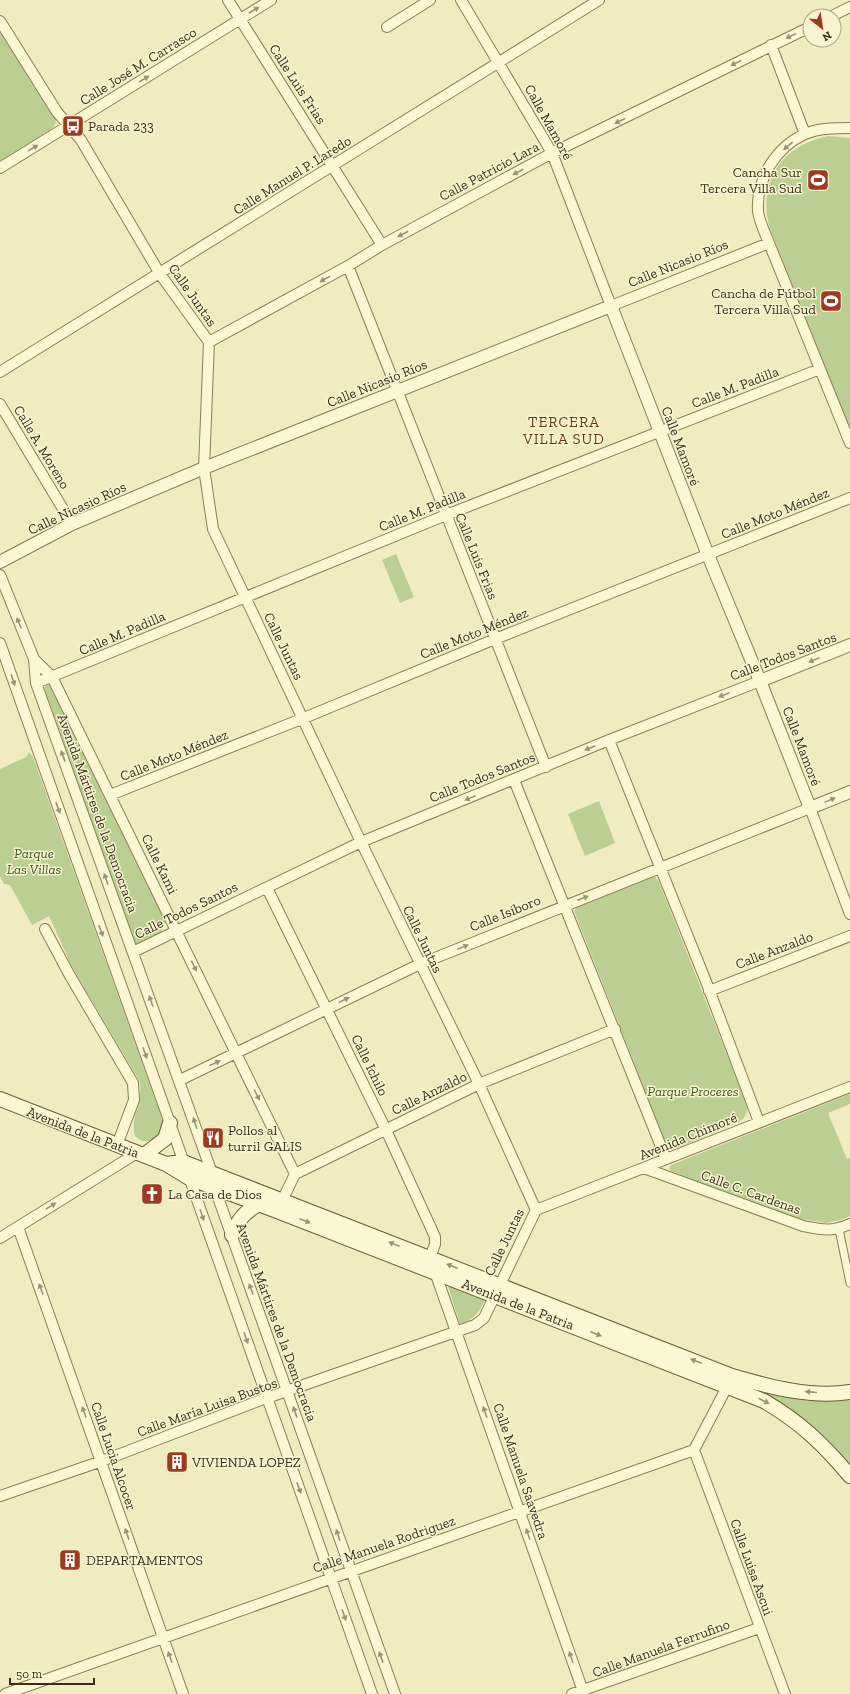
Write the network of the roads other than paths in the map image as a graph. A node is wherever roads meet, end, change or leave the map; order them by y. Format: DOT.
graph roads {
  1 [pos="228,0"];
  2 [pos="271,0"];
  3 [pos="430,0"];
  4 [pos="461,0"];
  5 [pos="595,1"];
  6 [pos="240,19"];
  7 [pos="0,21"];
  8 [pos="387,27"];
  9 [pos="802,31"];
  10 [pos="771,46"];
  11 [pos="498,63"];
  12 [pos="70,125"];
  13 [pos="850,128"];
  14 [pos="806,134"];
  15 [pos="552,153"];
  16 [pos="334,165"];
  17 [pos="0,168"];
  18 [pos="769,243"];
  19 [pos="382,245"];
  20 [pos="348,266"];
  21 [pos="160,274"];
  22 [pos="611,306"];
  23 [pos="209,342"];
  24 [pos="820,369"];
  25 [pos="0,372"];
  26 [pos="398,391"];
  27 [pos="0,404"];
  28 [pos="659,432"];
  29 [pos="850,443"];
  30 [pos="204,468"];
  31 [pos="850,498"];
  32 [pos="446,515"];
  33 [pos="72,524"];
  34 [pos="708,555"];
  35 [pos="0,562"];
  36 [pos="0,575"];
  37 [pos="244,597"];
  38 [pos="495,639"];
  39 [pos="0,643"];
  40 [pos="850,645"];
  41 [pos="34,659"];
  42 [pos="52,677"];
  43 [pos="760,681"];
  44 [pos="36,683"];
  45 [pos="304,718"];
  46 [pos="609,740"];
  47 [pos="546,768"];
  48 [pos="514,780"];
  49 [pos="850,792"];
  50 [pos="110,795"];
  51 [pos="810,808"];
  52 [pos="361,842"];
  53 [pos="660,867"];
  54 [pos="267,888"];
  55 [pos="565,906"];
  56 [pos="850,914"];
  57 [pos="45,929"];
  58 [pos="177,931"];
  59 [pos="850,936"];
  60 [pos="133,952"];
  61 [pos="420,964"];
  62 [pos="709,991"];
  63 [pos="327,1008"];
  64 [pos="615,1029"];
  65 [pos="236,1052"];
  66 [pos="180,1080"];
  67 [pos="479,1084"];
  68 [pos="850,1087"];
  69 [pos="0,1099"];
  70 [pos="759,1122"];
  71 [pos="170,1123"];
  72 [pos="386,1130"];
  73 [pos="116,1145"];
  74 [pos="141,1154"];
  75 [pos="666,1159"];
  76 [pos="183,1162"];
  77 [pos="166,1164"];
  78 [pos="644,1168"];
  79 [pos="212,1173"];
  80 [pos="296,1174"];
  81 [pos="189,1178"];
  82 [pos="215,1189"];
  83 [pos="259,1204"];
  84 [pos="280,1205"];
  85 [pos="536,1210"];
  86 [pos="850,1224"];
  87 [pos="18,1227"];
  88 [pos="839,1229"];
  89 [pos="232,1235"];
  90 [pos="0,1238"];
  91 [pos="430,1258"];
  92 [pos="435,1272"];
  93 [pos="850,1283"];
  94 [pos="497,1290"];
  95 [pos="457,1332"];
  96 [pos="730,1380"];
  97 [pos="287,1392"];
  98 [pos="850,1392"];
  99 [pos="267,1398"];
  100 [pos="694,1450"];
  101 [pos="102,1461"];
  102 [pos="850,1476"];
  103 [pos="0,1496"];
  104 [pos="520,1511"];
  105 [pos="351,1571"];
  106 [pos="331,1578"];
  107 [pos="759,1628"];
  108 [pos="163,1638"];
  109 [pos="583,1692"];
  110 [pos="5,1694"];
  111 [pos="183,1694"];
  112 [pos="372,1694"];
  113 [pos="394,1694"];
  114 [pos="572,1694"];
  115 [pos="785,1694"];
  1 -- 6 [label="street, Calle Luis Frias"];
  6 -- 2 [label="street, Calle José M. Carrasco, one-way"];
  3 -- 8 [label="street"];
  4 -- 11 [label="street, Calle Mamoré"];
  5 -- 11 [label="street, Calle Manuel P. Laredo"];
  12 -- 6 [label="street, Calle José M. Carrasco, one-way"];
  6 -- 16 [label="street, Calle Luis Frias"];
  7 -- 12 [label="street, Calle Juntas"];
  9 -- 10 [label="street, Calle Patricio Lara, one-way"];
  10 -- 14 [label="street"];
  10 -- 15 [label="street, Calle Patricio Lara, one-way"];
  11 -- 15 [label="street, Calle Mamoré"];
  11 -- 16 [label="street, Calle Manuel P. Laredo"];
  17 -- 12 [label="street, Calle José M. Carrasco, one-way"];
  12 -- 21 [label="street, Calle Juntas"];
  13 -- 14 [label="street"];
  14 -- 18 [label="street, one-way"];
  15 -- 19 [label="street, Calle Patricio Lara, one-way"];
  15 -- 22 [label="street, Calle Mamoré"];
  16 -- 19 [label="street, Calle Luis Frias"];
  16 -- 21 [label="street, Calle Manuel P. Laredo"];
  18 -- 22 [label="street, Calle Nicasio Ríos"];
  18 -- 24 [label="street"];
  19 -- 20 [label="street, Calle Patricio Lara"];
  20 -- 23 [label="street, Calle Patricio Lara, one-way"];
  20 -- 26 [label="street, Calle Luis Frias"];
  21 -- 23 [label="street, Calle Juntas"];
  21 -- 25 [label="street, Calle Manuel P. Laredo"];
  22 -- 26 [label="street, Calle Nicasio Ríos"];
  22 -- 28 [label="street, Calle Mamoré"];
  23 -- 30 [label="street, Calle Juntas"];
  24 -- 28 [label="street, Calle M. Padilla"];
  24 -- 29 [label="street"];
  26 -- 30 [label="street, Calle Nicasio Ríos"];
  26 -- 32 [label="street, Calle Luis Frias"];
  27 -- 33 [label="street, Calle A. Moreno"];
  28 -- 32 [label="street, Calle M. Padilla"];
  28 -- 34 [label="street, Calle Mamoré"];
  30 -- 33 [label="street, Calle Nicasio Ríos"];
  30 -- 37 [label="street, Calle Juntas"];
  31 -- 34 [label="street, Calle Moto Méndez"];
  32 -- 37 [label="street, Calle M. Padilla"];
  32 -- 38 [label="street, Calle Luis Frias"];
  33 -- 35 [label="street, Calle Nicasio Ríos"];
  34 -- 38 [label="street, Calle Moto Méndez"];
  34 -- 43 [label="street, Calle Mamoré"];
  41 -- 36 [label="street, Avenida Mártires de la Democracia, one-way"];
  37 -- 42 [label="street, Calle M. Padilla"];
  37 -- 45 [label="street, Calle Juntas"];
  38 -- 45 [label="street, Calle Moto Méndez"];
  38 -- 47 [label="street, Calle Luis Frias"];
  39 -- 71 [label="street, one-way"];
  40 -- 43 [label="street, Calle Todos Santos, one-way"];
  41 -- 42 [label="street, Calle Kami"];
  41 -- 44 [label="street, Avenida Mártires de la Democracia"];
  42 -- 44 [label="street, Calle M. Padilla"];
  42 -- 50 [label="street, Calle Kami"];
  43 -- 46 [label="street, Calle Todos Santos, one-way"];
  43 -- 51 [label="street, Calle Mamoré"];
  60 -- 44 [label="street, Avenida Mártires de la Democracia, one-way"];
  45 -- 50 [label="street, Calle Moto Méndez"];
  45 -- 52 [label="street, Calle Juntas"];
  46 -- 47 [label="street, Calle Todos Santos, one-way"];
  46 -- 53 [label="street"];
  47 -- 48 [label="street, Calle Todos Santos"];
  48 -- 52 [label="street, Calle Todos Santos, one-way"];
  48 -- 55 [label="street"];
  51 -- 49 [label="street, Calle Isiboro, one-way"];
  50 -- 58 [label="street, Calle Kami"];
  51 -- 53 [label="street, Calle Isiboro"];
  51 -- 56 [label="street, Calle Mamoré"];
  52 -- 54 [label="street, Calle Todos Santos"];
  52 -- 61 [label="street, Calle Juntas"];
  55 -- 53 [label="street, Calle Isiboro, one-way"];
  53 -- 62 [label="street"];
  54 -- 58 [label="street, Calle Todos Santos"];
  54 -- 63 [label="street, Calle Ichilo"];
  61 -- 55 [label="street, Calle Isiboro, one-way"];
  55 -- 64 [label="street"];
  57 -- 73 [label="street"];
  58 -- 60 [label="street, Calle Todos Santos"];
  58 -- 65 [label="street, Calle Kami, one-way"];
  59 -- 62 [label="street, Calle Anzaldo"];
  66 -- 60 [label="street, Avenida Mártires de la Democracia, one-way"];
  63 -- 61 [label="street, Calle Isiboro, one-way"];
  61 -- 67 [label="street, Calle Juntas"];
  62 -- 70 [label="street"];
  63 -- 65 [label="street, Calle Isiboro"];
  63 -- 72 [label="street, Calle Ichilo"];
  64 -- 67 [label="street, Calle Anzaldo"];
  64 -- 75 [label="street"];
  66 -- 65 [label="street, Calle Isiboro, one-way"];
  65 -- 80 [label="street, Calle Kami, one-way"];
  79 -- 66 [label="street, Avenida Mártires de la Democracia, one-way"];
  67 -- 72 [label="street, Calle Anzaldo"];
  67 -- 85 [label="street, Calle Juntas"];
  68 -- 70 [label="street, Avenida Chimoré"];
  69 -- 73 [label="main road, Avenida de la Patria"];
  70 -- 75 [label="street, Avenida Chimoré"];
  71 -- 74 [label="main road"];
  71 -- 76 [label="street"];
  72 -- 80 [label="street, Calle Anzaldo"];
  72 -- 91 [label="street, Calle Ichilo"];
  73 -- 74 [label="main road, Avenida de la Patria"];
  74 -- 77 [label="main road, Avenida de la Patria"];
  87 -- 74 [label="street, one-way"];
  75 -- 78 [label="street, Avenida Chimoré"];
  76 -- 77 [label="main road, Avenida de la Patria"];
  76 -- 79 [label="main road, Avenida de la Patria"];
  76 -- 81 [label="street"];
  77 -- 81 [label="main road, Avenida de la Patria"];
  78 -- 85 [label="street, Avenida Chimoré"];
  78 -- 88 [label="street, Calle C. Cardenas"];
  79 -- 82 [label="street, Avenida Mártires de la Democracia"];
  79 -- 84 [label="main road, Avenida de la Patria"];
  80 -- 84 [label="street"];
  81 -- 82 [label="main road, Avenida de la Patria"];
  81 -- 99 [label="street, one-way"];
  82 -- 83 [label="main road, Avenida de la Patria"];
  82 -- 89 [label="street, Avenida Mártires de la Democracia"];
  83 -- 84 [label="main road, Avenida de la Patria"];
  83 -- 89 [label="main road"];
  91 -- 84 [label="main road, Avenida de la Patria, one-way"];
  84 -- 92 [label="main road, Avenida de la Patria, one-way"];
  85 -- 94 [label="street, Calle Juntas"];
  86 -- 88 [label="street, Calle C. Cardenas"];
  87 -- 90 [label="street"];
  101 -- 87 [label="street, Calle Lucia Alcocer, one-way"];
  88 -- 93 [label="street"];
  97 -- 89 [label="street, Avenida Mártires de la Democracia, one-way"];
  91 -- 92 [label="street, Calle Manuela Saavedra"];
  94 -- 91 [label="main road, Avenida de la Patria, one-way"];
  92 -- 94 [label="main road, Avenida de la Patria"];
  92 -- 95 [label="street, Calle Manuela Saavedra"];
  94 -- 95 [label="street, Calle María Luisa Bustos"];
  94 -- 96 [label="main road, Avenida de la Patria"];
  95 -- 97 [label="street, Calle María Luisa Bustos"];
  104 -- 95 [label="street, Calle Manuela Saavedra, one-way"];
  98 -- 96 [label="main road, Avenida de la Patria, one-way"];
  96 -- 100 [label="street"];
  96 -- 102 [label="main road, Avenida de la Patria, one-way"];
  97 -- 99 [label="street, Calle María Luisa Bustos"];
  105 -- 97 [label="street, Avenida Mártires de la Democracia, one-way"];
  99 -- 101 [label="street, Calle María Luisa Bustos"];
  99 -- 106 [label="street, one-way"];
  100 -- 104 [label="street, Calle Manuela Rodriguez"];
  100 -- 107 [label="street, Calle Luisa Ascui"];
  101 -- 103 [label="street, Calle María Luisa Bustos"];
  108 -- 101 [label="street, Calle Lucia Alcocer, one-way"];
  104 -- 105 [label="street, Calle Manuela Rodriguez"];
  109 -- 104 [label="street, Calle Manuela Saavedra, one-way"];
  105 -- 106 [label="street, Calle Manuela Rodriguez"];
  113 -- 105 [label="street, Avenida Mártires de la Democracia, one-way"];
  106 -- 108 [label="street, Calle Manuela Rodriguez"];
  106 -- 112 [label="street, one-way"];
  107 -- 109 [label="street, Calle Manuela Ferrufino"];
  107 -- 115 [label="street, Calle Luisa Ascui"];
  108 -- 110 [label="street, Calle Manuela Rodriguez"];
  111 -- 108 [label="street, Calle Lucia Alcocer, one-way"];
  109 -- 114 [label="street, Calle Manuela Ferrufino"];
}
